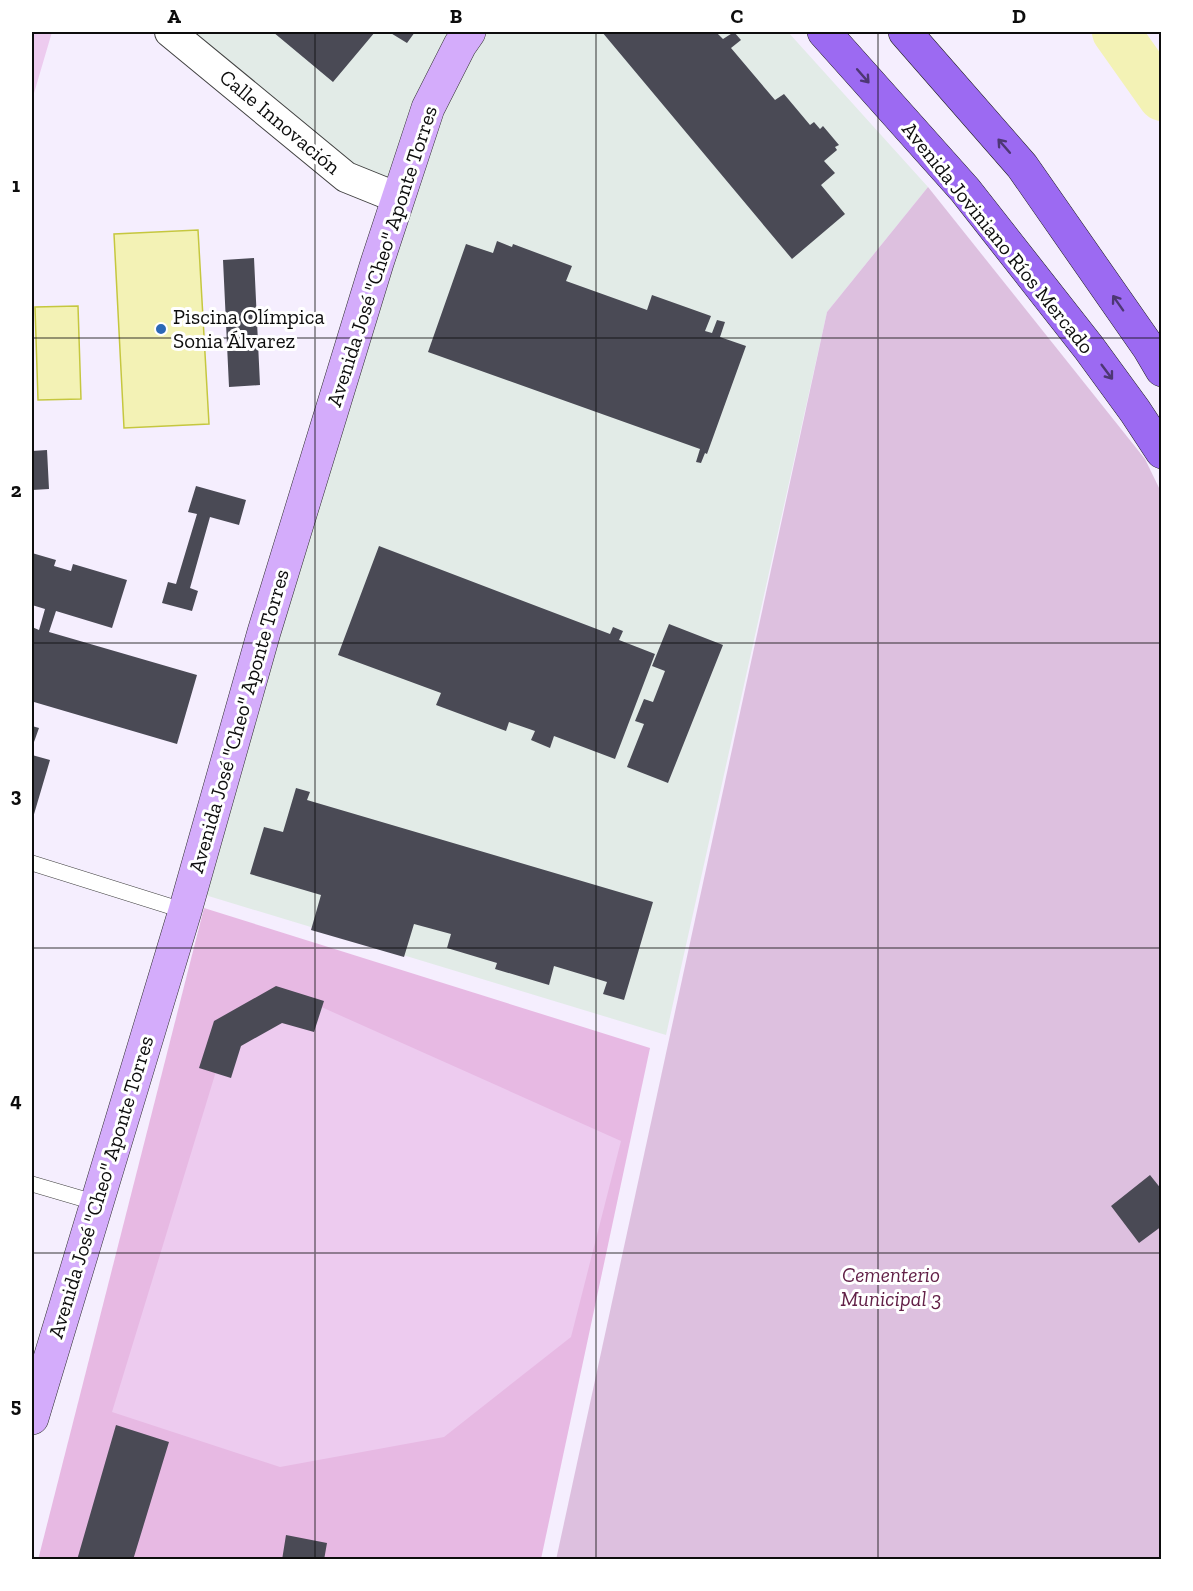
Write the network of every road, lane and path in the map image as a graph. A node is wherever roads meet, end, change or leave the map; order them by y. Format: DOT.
graph roads {
  1 [pos="170,32"];
  2 [pos="469,32"];
  3 [pos="825,32"];
  4 [pos="905,32"];
  5 [pos="398,198"];
  6 [pos="1161,370"];
  7 [pos="1161,452"];
  8 [pos="32,863"];
  9 [pos="184,911"];
  10 [pos="32,1184"];
  11 [pos="97,1203"];
  12 [pos="32,1418"];
  1 -- 5 [label="street, Calle Innovación"];
  2 -- 5 [label="street, Avenida José \"Cheo\" Aponte Torres"];
  3 -- 7 [label="main road, Avenida Joviniano Ríos Mercado, one-way"];
  6 -- 4 [label="main road, one-way"];
  5 -- 9 [label="street, Avenida José \"Cheo\" Aponte Torres"];
  8 -- 9 [label="lane"];
  9 -- 11 [label="street, Avenida José \"Cheo\" Aponte Torres"];
  10 -- 11 [label="lane"];
  11 -- 12 [label="street, Avenida José \"Cheo\" Aponte Torres"];
}
